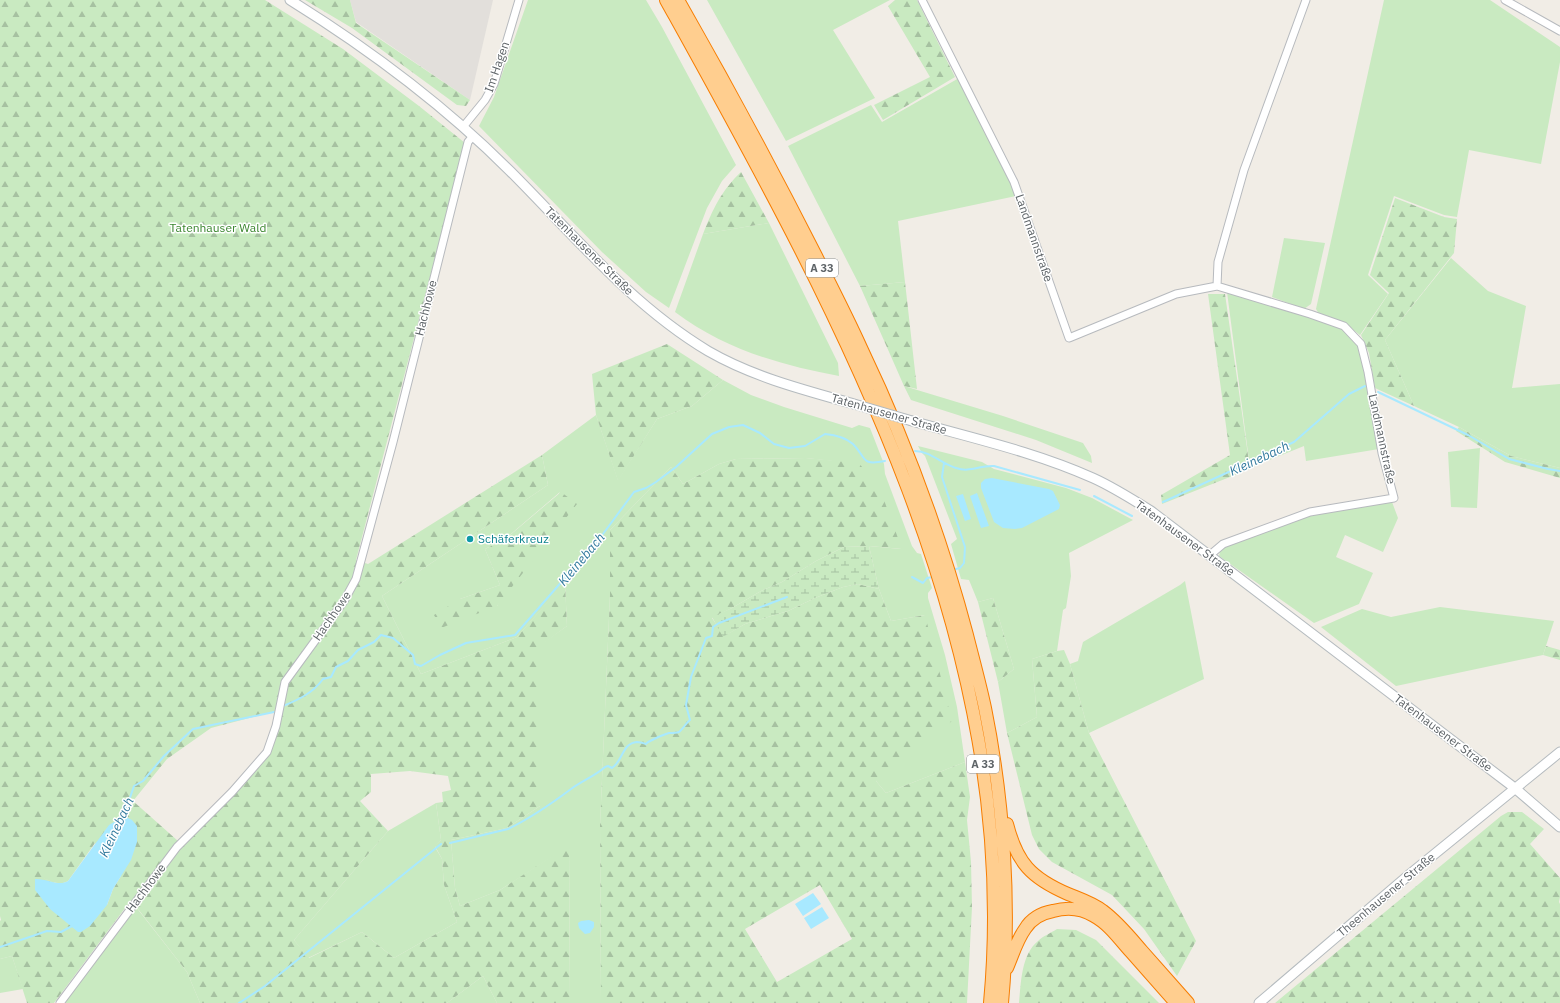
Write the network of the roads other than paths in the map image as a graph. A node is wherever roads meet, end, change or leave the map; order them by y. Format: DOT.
graph roads {
  1 [pos="290,0"];
  2 [pos="519,0"];
  3 [pos="666,0"];
  4 [pos="678,0"];
  5 [pos="922,0"];
  6 [pos="1306,0"];
  7 [pos="1505,0"];
  8 [pos="1560,31"];
  9 [pos="463,127"];
  10 [pos="473,136"];
  11 [pos="1217,286"];
  12 [pos="936,549"];
  13 [pos="1210,556"];
  14 [pos="947,586"];
  15 [pos="1560,752"];
  16 [pos="1516,789"];
  17 [pos="1000,800"];
  18 [pos="1560,827"];
  19 [pos="1005,974"];
  20 [pos="60,1003"];
  21 [pos="990,1003"];
  22 [pos="1002,1003"];
  23 [pos="1176,1003"];
  24 [pos="1188,1003"];
  25 [pos="1259,1003"];
  1 -- 9 [label="street, Tatenhausener Straße"];
  2 -- 9 [label="street, Im Hagen"];
  3 -- 12 [label="highway, A 33"];
  4 -- 12 [label="highway, A 33"];
  5 -- 11 [label="street, Landmannstraße"];
  6 -- 11 [label="street"];
  7 -- 8 [label="street"];
  9 -- 10 [label="street, Tatenhausener Straße"];
  10 -- 13 [label="street, Tatenhausener Straße, bridge"];
  10 -- 20 [label="street, Hachhowe"];
  11 -- 13 [label="street, Landmannstraße"];
  12 -- 14 [label="highway, A 33"];
  13 -- 16 [label="street, Tatenhausener Straße"];
  14 -- 17 [label="highway, A 33"];
  14 -- 21 [label="highway, A 33"];
  15 -- 16 [label="street, Theenhausener Straße"];
  16 -- 18 [label="street, Tatenhausener Straße"];
  16 -- 25 [label="street, Theenhausener Straße"];
  17 -- 19 [label="highway, A 33"];
  17 -- 24 [label="highway"];
  19 -- 22 [label="highway, A 33"];
  19 -- 23 [label="highway"];
}
